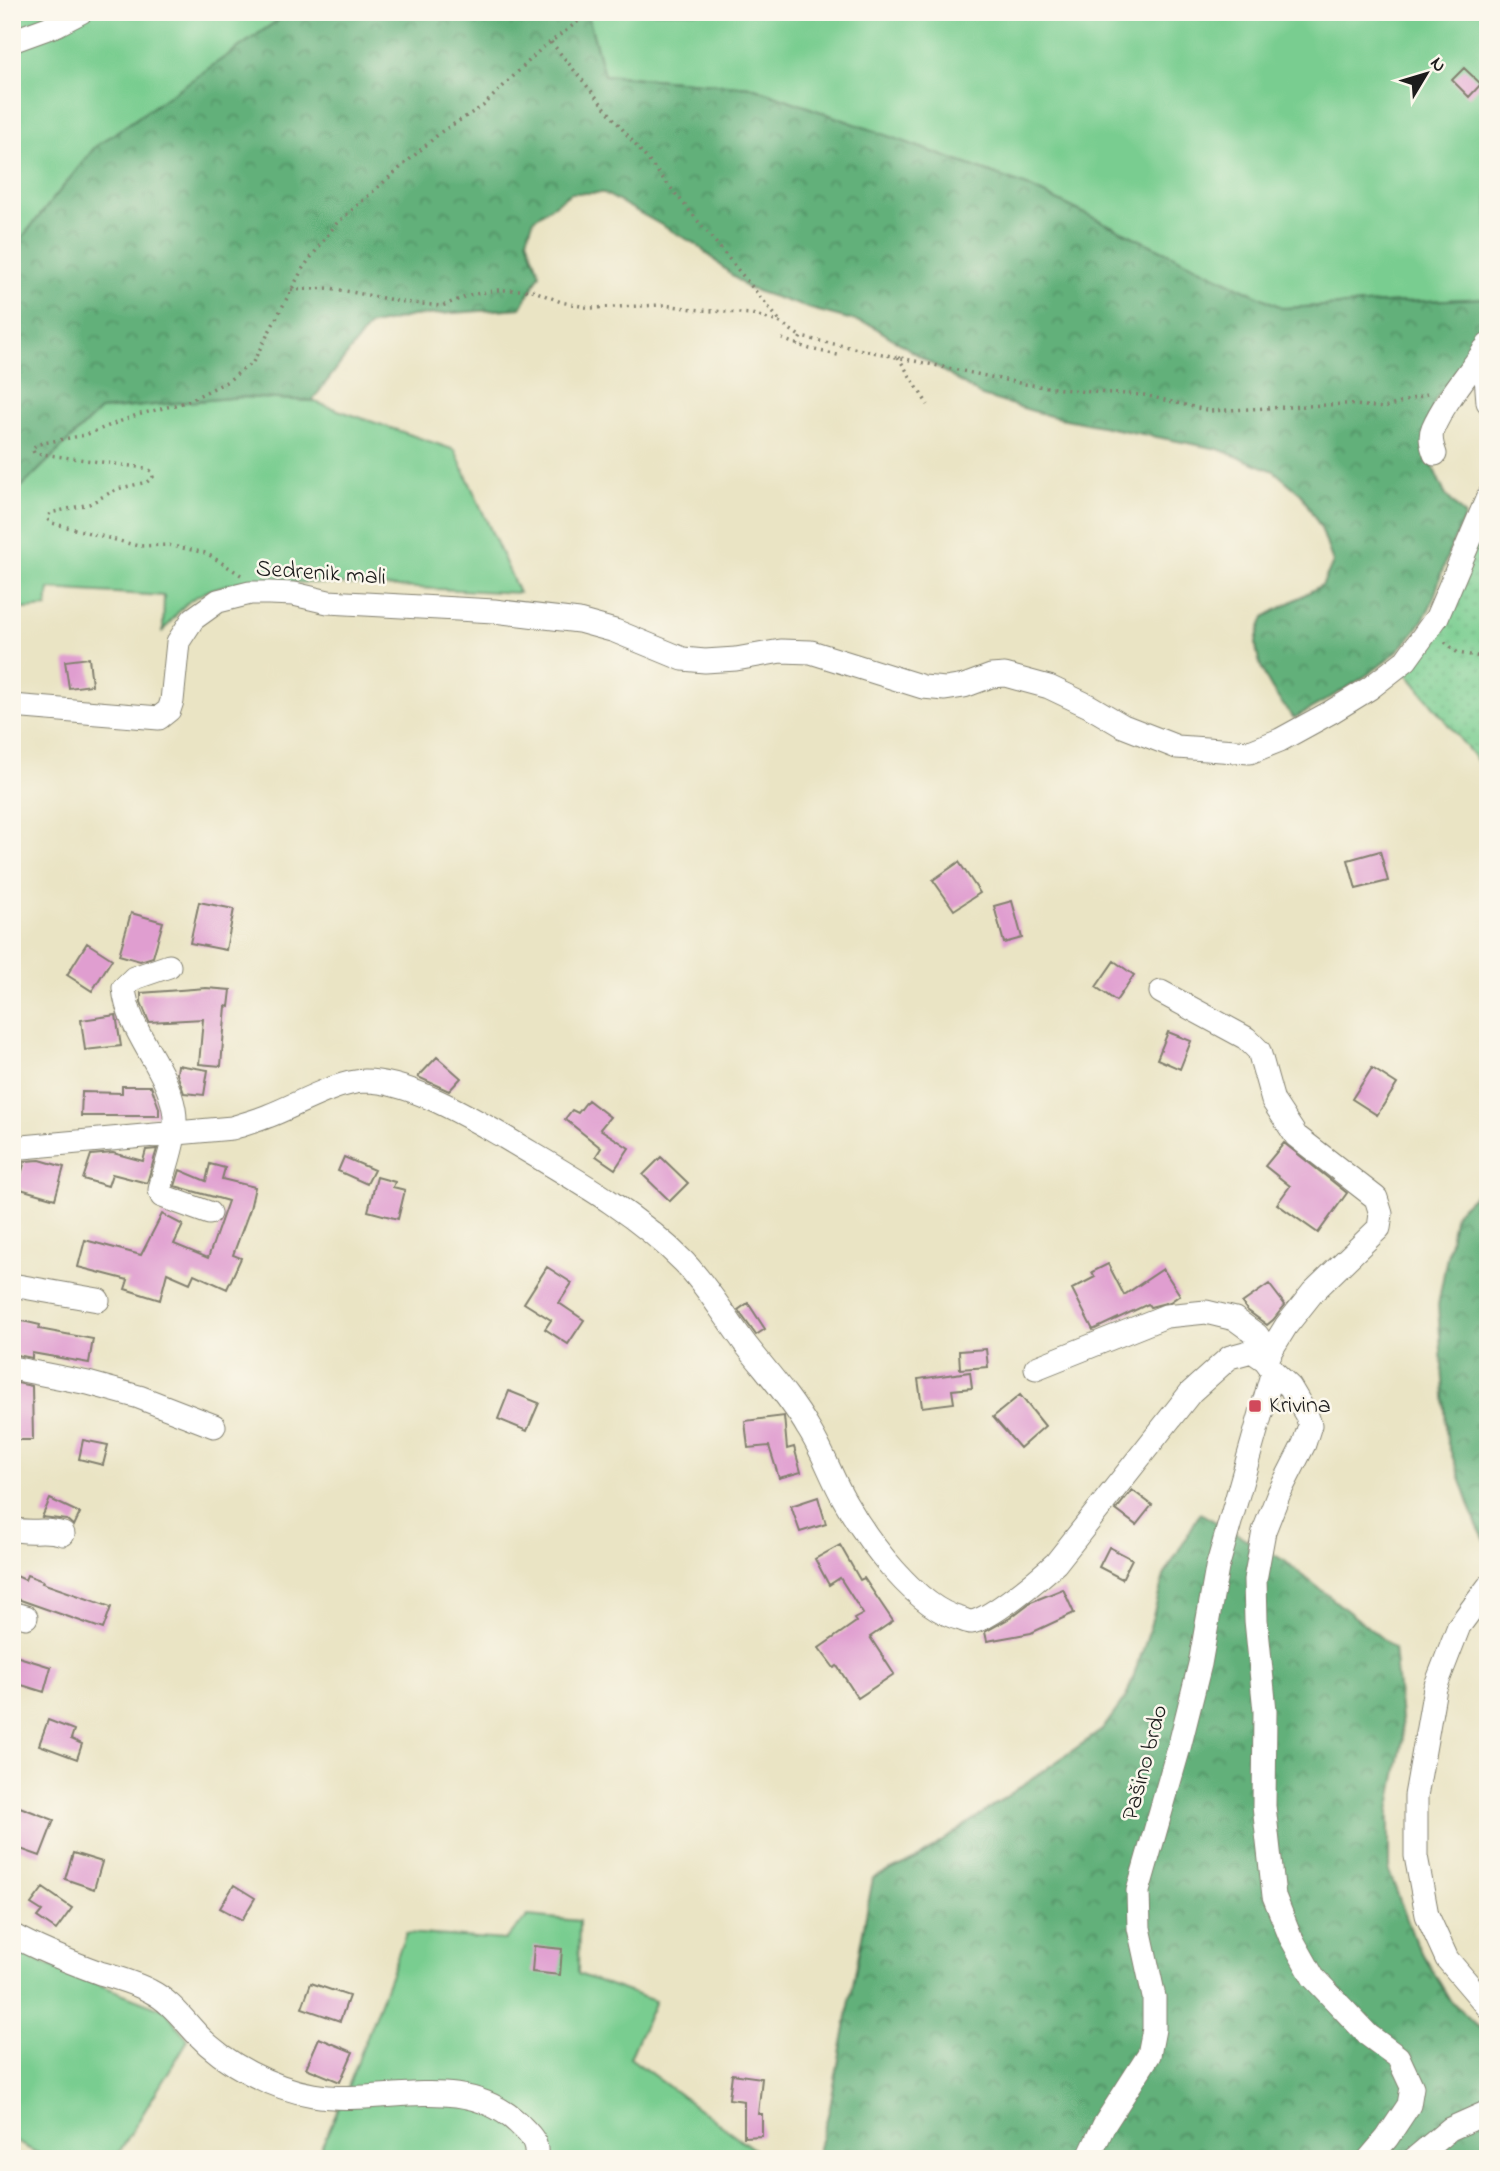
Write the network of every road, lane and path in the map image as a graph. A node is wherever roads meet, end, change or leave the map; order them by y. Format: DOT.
graph roads {
  1 [pos="81,12"];
  2 [pos="591,12"];
  3 [pos="12,41"];
  4 [pos="551,42"];
  5 [pos="291,290"];
  6 [pos="781,323"];
  7 [pos="801,337"];
  8 [pos="782,340"];
  9 [pos="796,345"];
  10 [pos="1486,347"];
  11 [pos="838,355"];
  12 [pos="898,357"];
  13 [pos="1430,393"];
  14 [pos="1488,402"];
  15 [pos="928,405"];
  16 [pos="1435,454"];
  17 [pos="1488,498"];
  18 [pos="250,593"];
  19 [pos="1429,630"];
  20 [pos="1488,657"];
  21 [pos="12,706"];
  22 [pos="169,966"];
  23 [pos="1161,992"];
  24 [pos="174,1133"];
  25 [pos="12,1148"];
  26 [pos="209,1213"];
  27 [pos="12,1285"];
  28 [pos="98,1300"];
  29 [pos="1269,1361"];
  30 [pos="12,1368"];
  31 [pos="1036,1368"];
  32 [pos="214,1426"];
  33 [pos="12,1529"];
  34 [pos="63,1534"];
  35 [pos="1488,1587"];
  36 [pos="12,1936"];
  37 [pos="1488,2007"];
  38 [pos="1488,2112"];
  39 [pos="536,2159"];
  40 [pos="1088,2159"];
  41 [pos="1369,2159"];
  42 [pos="1414,2159"];
  1 -- 3 [label="street"];
  2 -- 4 [label="path"];
  4 -- 5 [label="path"];
  4 -- 6 [label="path"];
  5 -- 6 [label="path"];
  5 -- 18 [label="path"];
  6 -- 7 [label="path"];
  7 -- 9 [label="path"];
  7 -- 12 [label="path"];
  8 -- 9 [label="path"];
  9 -- 11 [label="path"];
  10 -- 14 [label="street"];
  10 -- 16 [label="street"];
  12 -- 13 [label="path"];
  12 -- 15 [label="path"];
  17 -- 19 [label="street, Sedrenik mali"];
  18 -- 19 [label="street, Sedrenik mali"];
  18 -- 21 [label="street, Sedrenik mali"];
  19 -- 20 [label="path"];
  22 -- 24 [label="street"];
  23 -- 29 [label="street, Pašino brdo"];
  24 -- 25 [label="street"];
  24 -- 26 [label="street"];
  24 -- 29 [label="street"];
  27 -- 28 [label="street"];
  29 -- 31 [label="street"];
  29 -- 40 [label="street, Pašino brdo"];
  29 -- 41 [label="street"];
  30 -- 32 [label="street"];
  33 -- 34 [label="street"];
  35 -- 37 [label="street"];
  36 -- 39 [label="street"];
  38 -- 42 [label="street"];
}
